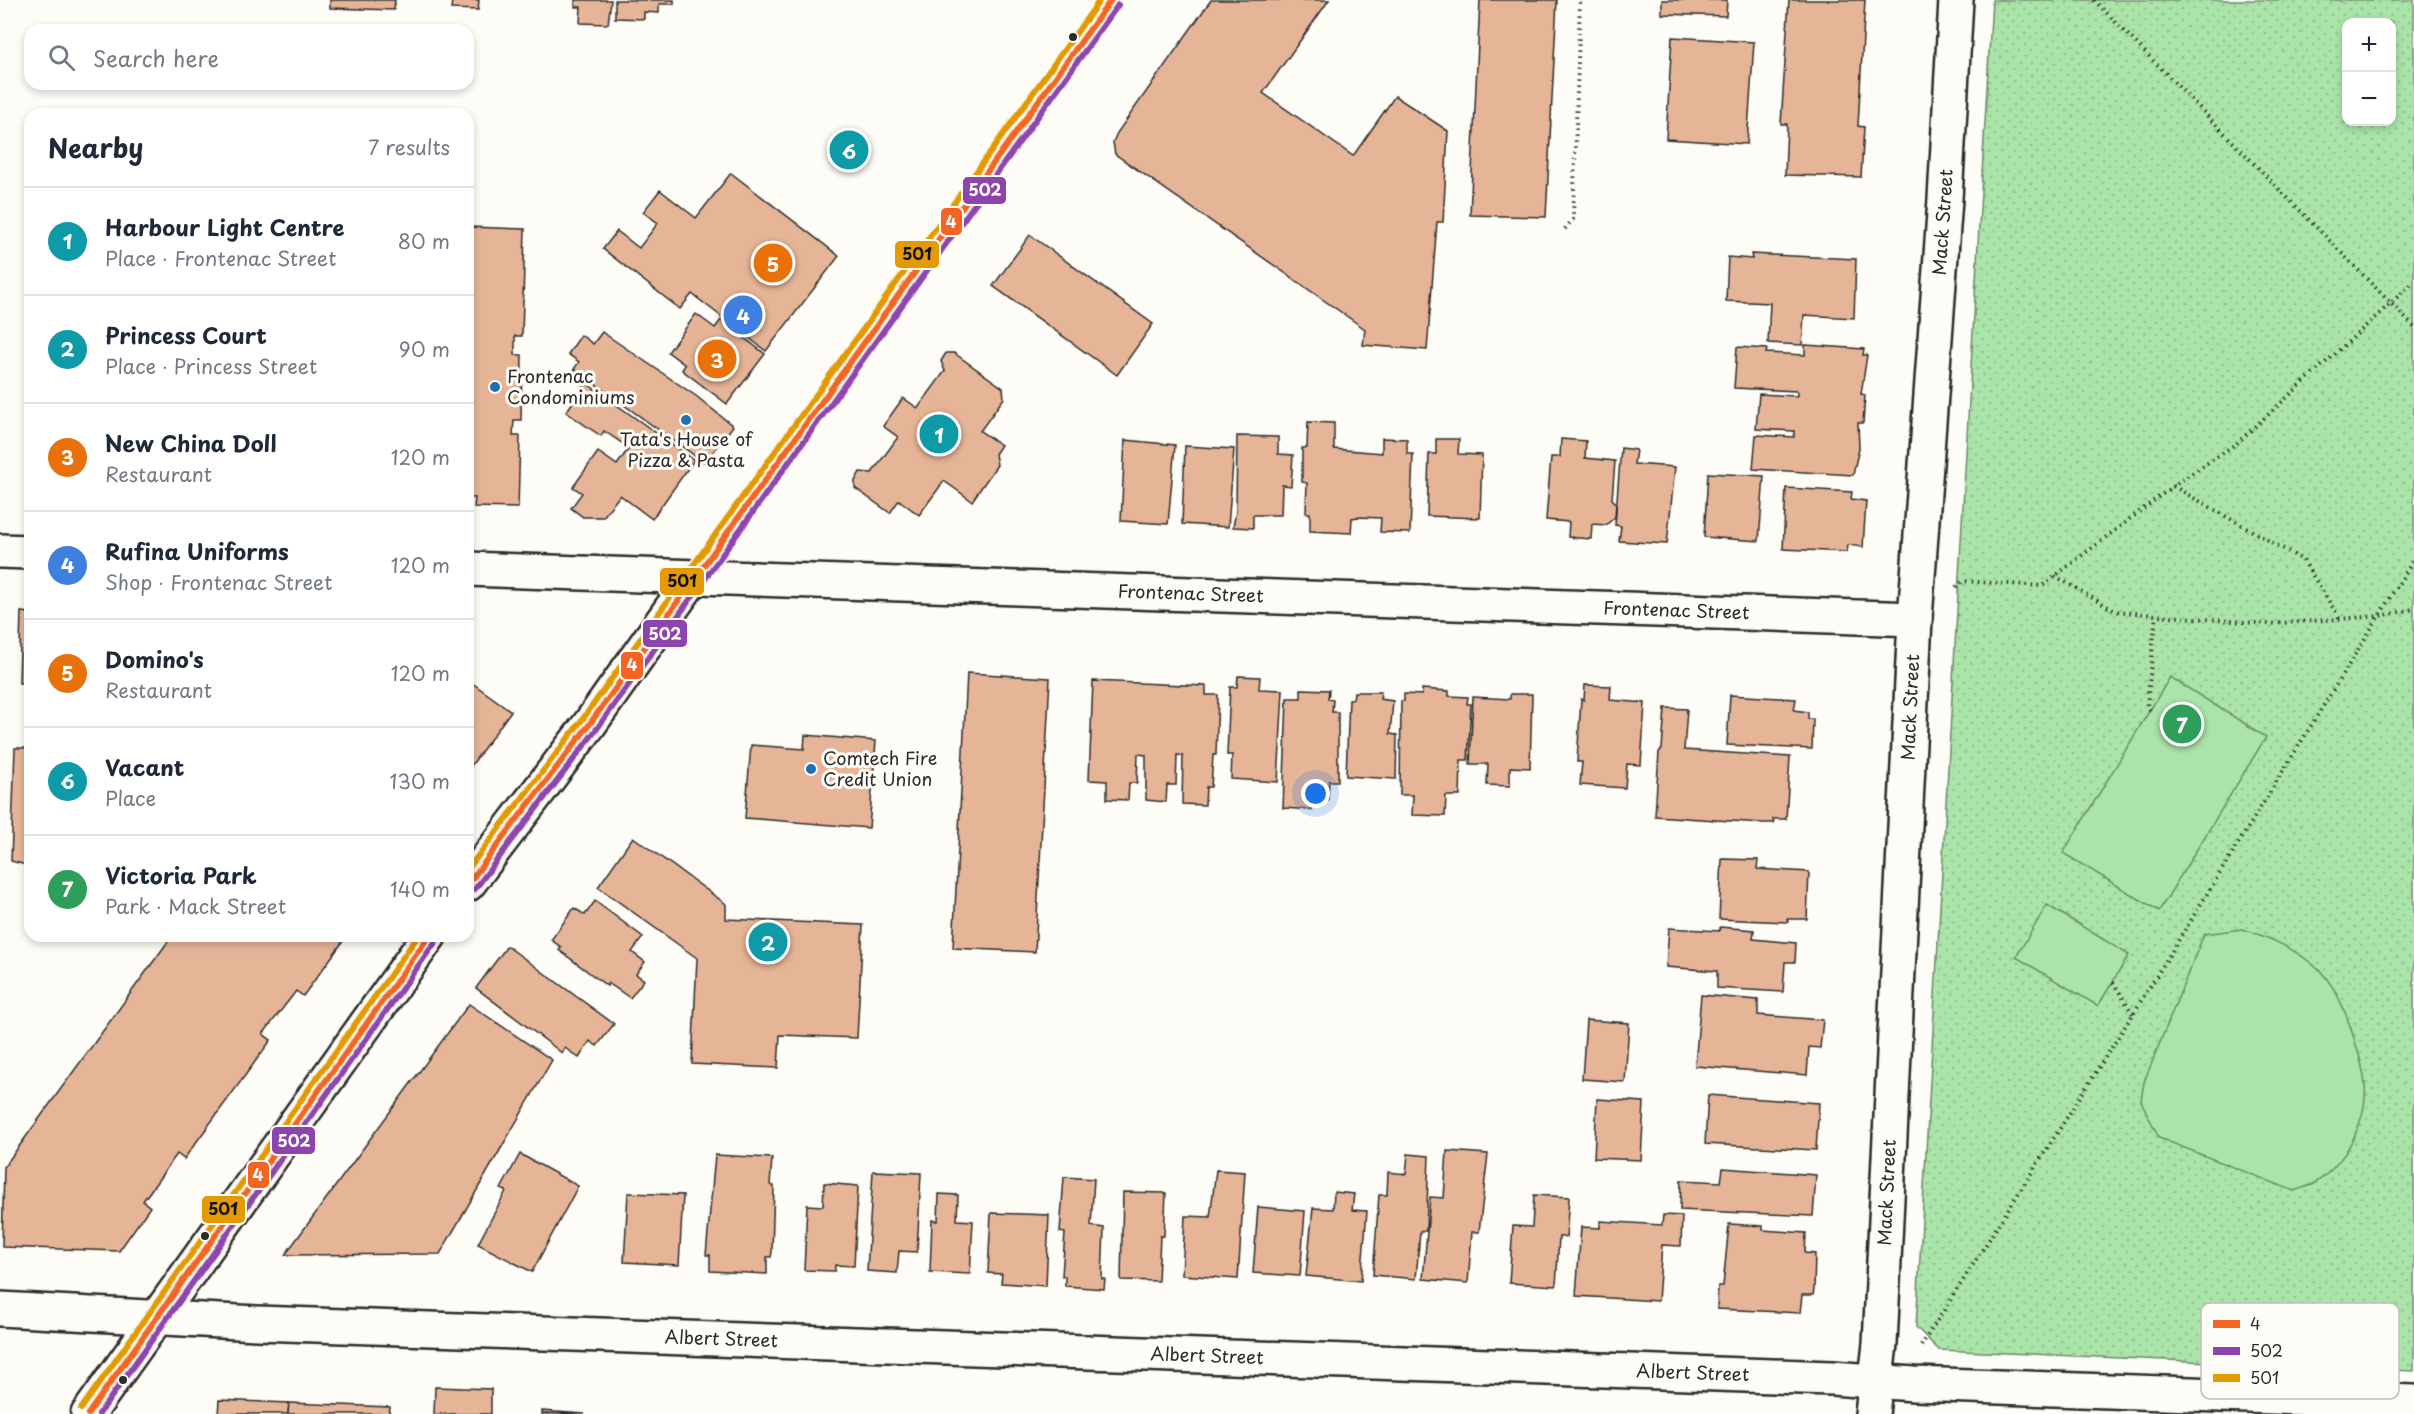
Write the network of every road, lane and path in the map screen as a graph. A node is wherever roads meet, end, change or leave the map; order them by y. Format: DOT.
graph roads {
  1 [pos="1580,0"];
  2 [pos="1956,0"];
  3 [pos="2094,0"];
  4 [pos="1565,229"];
  5 [pos="2414,282"];
  6 [pos="2390,303"];
  7 [pos="2414,327"];
  8 [pos="2173,486"];
  9 [pos="0,551"];
  10 [pos="24,552"];
  11 [pos="2414,559"];
  12 [pos="474,569"];
  13 [pos="2055,576"];
  14 [pos="693,578"];
  15 [pos="2414,609"];
  16 [pos="2156,615"];
  17 [pos="2380,616"];
  18 [pos="1914,619"];
  19 [pos="2340,619"];
  20 [pos="2150,710"];
  21 [pos="474,876"];
  22 [pos="425,942"];
  23 [pos="2113,982"];
  24 [pos="2133,1014"];
  25 [pos="0,1309"];
  26 [pos="159,1316"];
  27 [pos="1921,1347"];
  28 [pos="1876,1381"];
  29 [pos="2201,1394"];
  30 [pos="2337,1399"];
  31 [pos="2414,1402"];
  32 [pos="88,1414"];
  33 [pos="1872,1414"];
  1 -- 4 [label="path"];
  2 -- 18 [label="street, Mack Street"];
  3 -- 6 [label="path"];
  5 -- 6 [label="path"];
  6 -- 7 [label="path"];
  6 -- 8 [label="path"];
  8 -- 13 [label="path"];
  8 -- 19 [label="path"];
  9 -- 10 [label="street"];
  11 -- 17 [label="path"];
  12 -- 14 [label="street, Frontenac Street"];
  13 -- 16 [label="path"];
  13 -- 18 [label="path"];
  14 -- 18 [label="street, Frontenac Street"];
  14 -- 21 [label="street"];
  15 -- 17 [label="path"];
  16 -- 19 [label="path"];
  16 -- 20 [label="path"];
  17 -- 19 [label="path"];
  17 -- 24 [label="path"];
  18 -- 28 [label="street, Mack Street"];
  22 -- 26 [label="street"];
  23 -- 24 [label="path"];
  24 -- 27 [label="path"];
  25 -- 26 [label="street, Albert Street"];
  26 -- 28 [label="street, Albert Street"];
  26 -- 32 [label="street"];
  28 -- 29 [label="street, Albert Street"];
  28 -- 33 [label="street, Mack Street"];
  30 -- 31 [label="street, Albert Street"];
}
